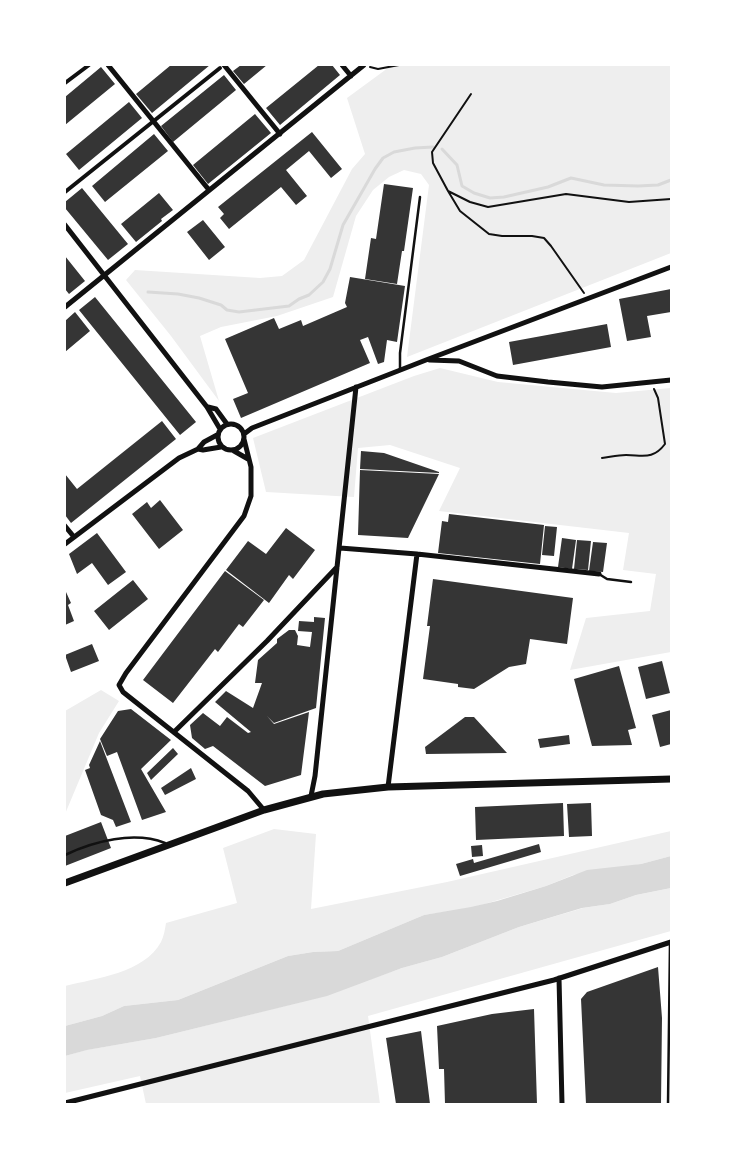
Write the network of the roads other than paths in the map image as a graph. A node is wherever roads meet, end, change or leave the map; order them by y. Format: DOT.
graph roads {
  1 [pos="89,65"];
  2 [pos="108,65"];
  3 [pos="342,65"];
  4 [pos="364,65"];
  5 [pos="223,66"];
  6 [pos="351,76"];
  7 [pos="65,84"];
  8 [pos="153,122"];
  9 [pos="280,134"];
  10 [pos="209,190"];
  11 [pos="65,192"];
  12 [pos="420,197"];
  13 [pos="65,225"];
  14 [pos="671,267"];
  15 [pos="105,274"];
  16 [pos="65,307"];
  17 [pos="426,360"];
  18 [pos="400,370"];
  19 [pos="671,380"];
  20 [pos="356,387"];
  21 [pos="208,407"];
  22 [pos="227,424"];
  23 [pos="240,428"];
  24 [pos="252,428"];
  25 [pos="220,429"];
  26 [pos="217,435"];
  27 [pos="244,436"];
  28 [pos="221,447"];
  29 [pos="198,449"];
  30 [pos="234,451"];
  31 [pos="248,459"];
  32 [pos="65,526"];
  33 [pos="74,537"];
  34 [pos="65,544"];
  35 [pos="340,548"];
  36 [pos="417,554"];
  37 [pos="338,566"];
  38 [pos="599,574"];
  39 [pos="631,582"];
  40 [pos="174,732"];
  41 [pos="671,778"];
  42 [pos="388,787"];
  43 [pos="310,796"];
  44 [pos="264,810"];
  45 [pos="169,845"];
  46 [pos="65,855"];
  47 [pos="65,883"];
  48 [pos="670,943"];
  49 [pos="559,978"];
  50 [pos="65,1103"];
  51 [pos="562,1104"];
  52 [pos="668,1104"];
  1 -- 7 [label="street"];
  2 -- 8 [label="street"];
  3 -- 6 [label="street"];
  4 -- 6 [label="street"];
  5 -- 8 [label="street"];
  5 -- 9 [label="street"];
  6 -- 9 [label="street"];
  8 -- 10 [label="street"];
  8 -- 11 [label="street"];
  9 -- 10 [label="street"];
  10 -- 15 [label="street"];
  12 -- 18 [label="lane"];
  13 -- 15 [label="street"];
  14 -- 17 [label="street"];
  15 -- 16 [label="street"];
  15 -- 21 [label="street"];
  17 -- 18 [label="street"];
  17 -- 19 [label="street"];
  18 -- 20 [label="street"];
  20 -- 24 [label="street"];
  20 -- 35 [label="street"];
  21 -- 22 [label="street"];
  21 -- 25 [label="street"];
  22 -- 23 [label="street"];
  22 -- 25 [label="street"];
  23 -- 24 [label="street"];
  23 -- 27 [label="street"];
  24 -- 27 [label="street"];
  25 -- 26 [label="street"];
  26 -- 28 [label="street"];
  26 -- 29 [label="street"];
  27 -- 30 [label="street"];
  27 -- 31 [label="street"];
  28 -- 29 [label="street"];
  28 -- 30 [label="street"];
  29 -- 33 [label="street"];
  30 -- 31 [label="street"];
  31 -- 40 [label="street"];
  32 -- 33 [label="street"];
  33 -- 34 [label="street"];
  35 -- 36 [label="street"];
  35 -- 37 [label="street"];
  36 -- 38 [label="street"];
  36 -- 42 [label="street"];
  37 -- 40 [label="street"];
  37 -- 43 [label="street"];
  38 -- 39 [label="lane"];
  40 -- 44 [label="street"];
  41 -- 42 [label="main road"];
  42 -- 43 [label="main road"];
  43 -- 44 [label="main road"];
  44 -- 45 [label="main road"];
  45 -- 46 [label="lane"];
  45 -- 47 [label="main road"];
  48 -- 49 [label="street"];
  48 -- 52 [label="lane"];
  49 -- 50 [label="street"];
  49 -- 51 [label="street"];
}
